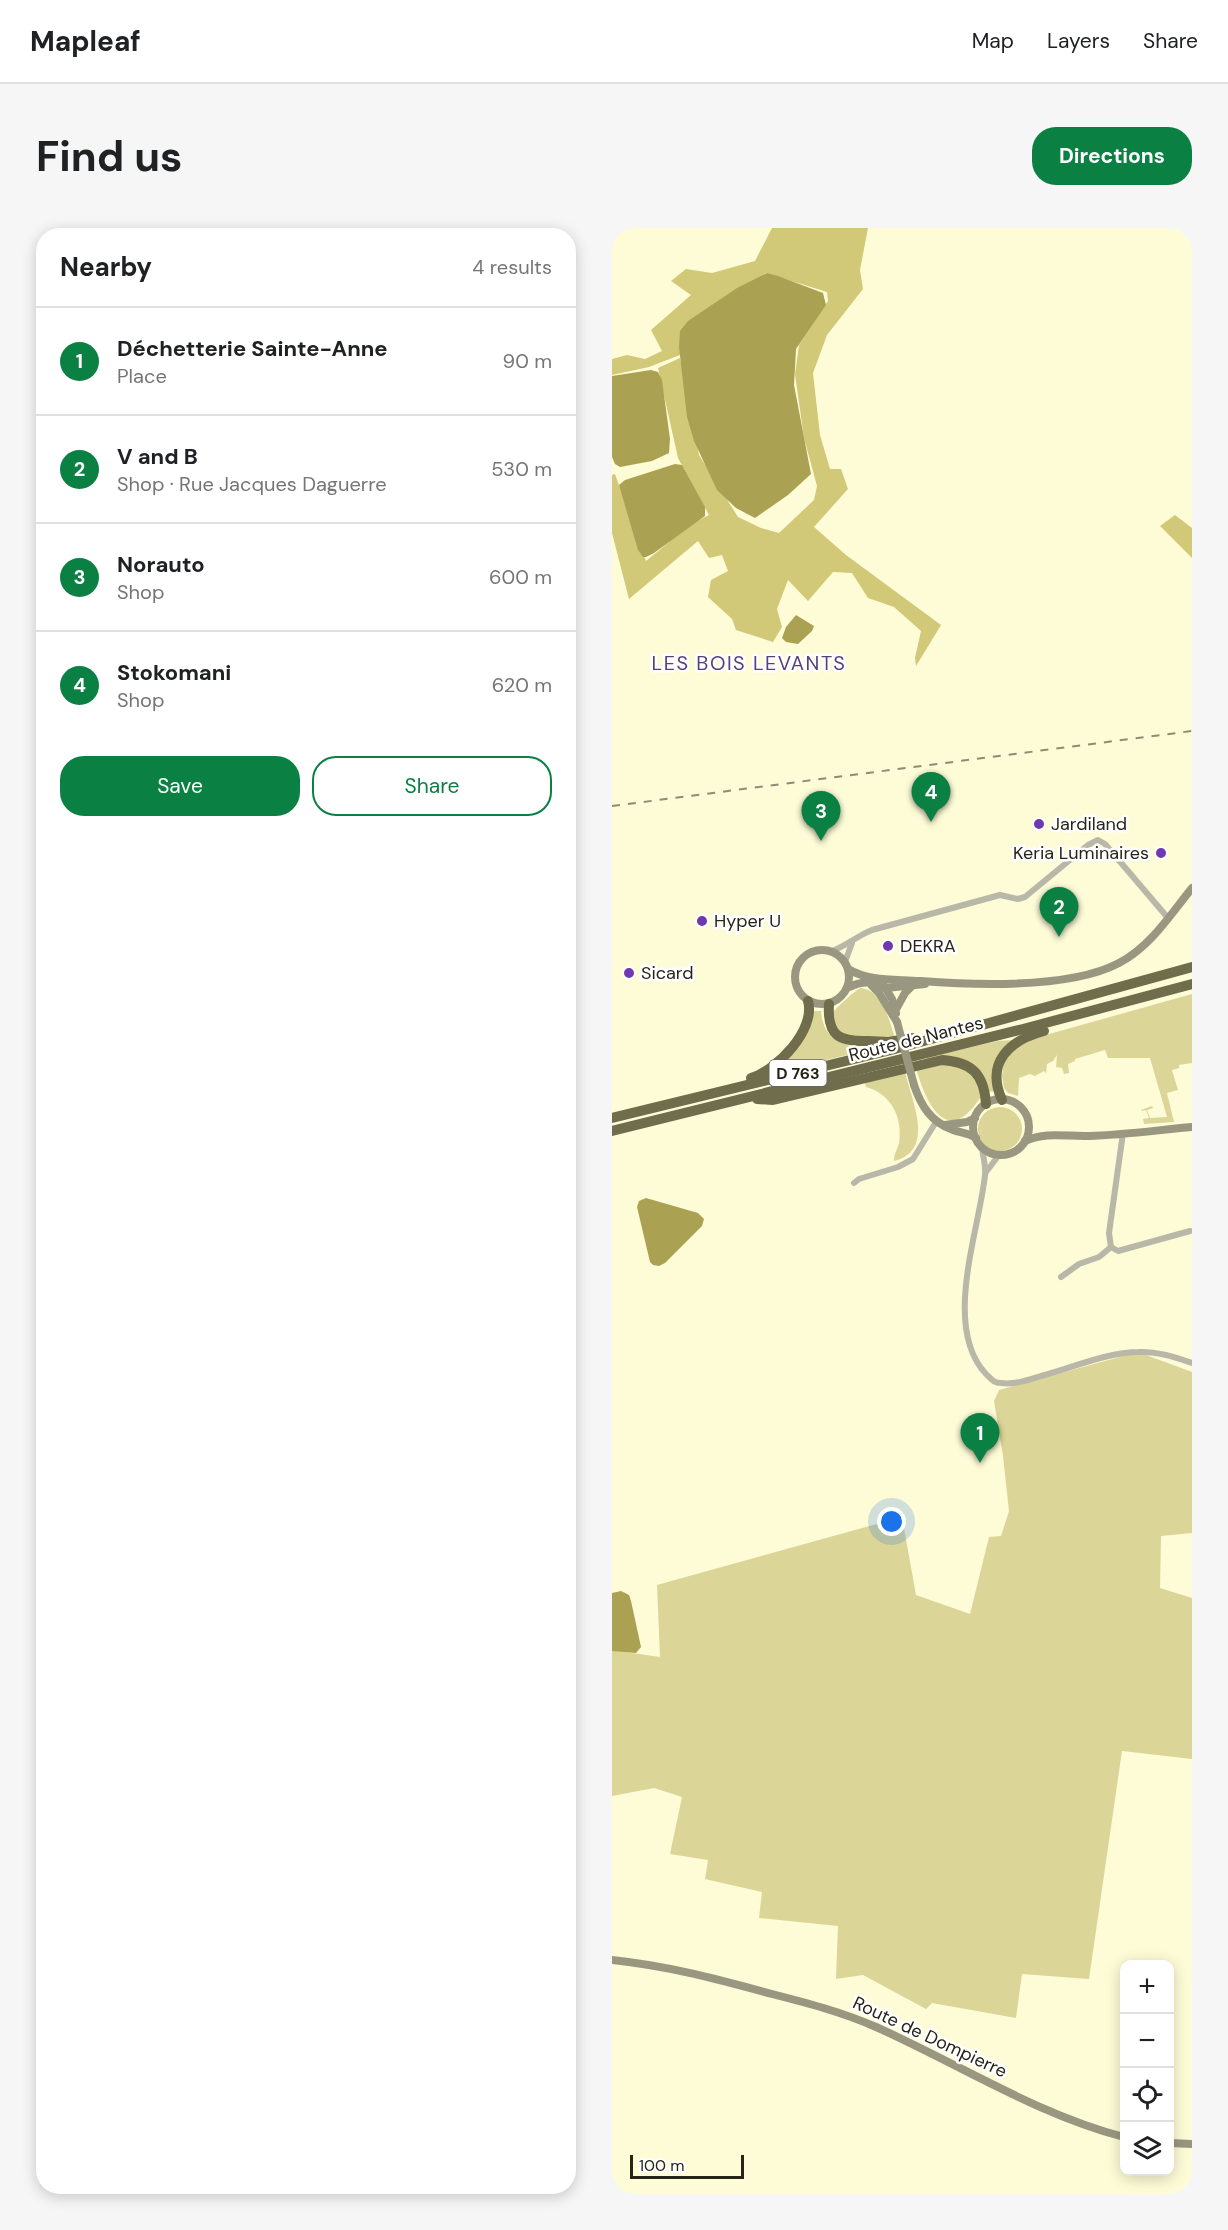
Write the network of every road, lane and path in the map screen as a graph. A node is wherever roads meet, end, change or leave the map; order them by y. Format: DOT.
graph roads {
  1 [pos="1192,888"];
  2 [pos="1168,918"];
  3 [pos="853,942"];
  4 [pos="832,951"];
  5 [pos="846,966"];
  6 [pos="1192,967"];
  7 [pos="876,979"];
  8 [pos="863,982"];
  9 [pos="935,982"];
  10 [pos="1192,984"];
  11 [pos="911,987"];
  12 [pos="847,988"];
  13 [pos="886,988"];
  14 [pos="808,1000"];
  15 [pos="829,1004"];
  16 [pos="896,1011"];
  17 [pos="1078,1015"];
  18 [pos="897,1022"];
  19 [pos="924,1041"];
  20 [pos="705,1096"];
  21 [pos="746,1098"];
  22 [pos="1002,1100"];
  23 [pos="986,1104"];
  24 [pos="612,1118"];
  25 [pos="975,1118"];
  26 [pos="1029,1123"];
  27 [pos="940,1124"];
  28 [pos="1192,1127"];
  29 [pos="612,1131"];
  30 [pos="1123,1133"];
  31 [pos="1050,1134"];
  32 [pos="976,1138"];
  33 [pos="1025,1141"];
  34 [pos="982,1148"];
  35 [pos="999,1155"];
  36 [pos="985,1172"];
  37 [pos="854,1183"];
  38 [pos="1190,1231"];
  39 [pos="1111,1247"];
  40 [pos="1061,1277"];
  41 [pos="1192,1363"];
  42 [pos="612,1960"];
  43 [pos="1120,2135"];
  44 [pos="1174,2143"];
  45 [pos="1192,2144"];
  1 -- 2 [label="street"];
  2 -- 3 [label="street"];
  2 -- 9 [label="street"];
  3 -- 4 [label="street"];
  3 -- 5 [label="street"];
  4 -- 5 [label="street"];
  4 -- 14 [label="street"];
  5 -- 7 [label="street"];
  5 -- 12 [label="street"];
  6 -- 19 [label="highway, Route de Nantes / D 763"];
  7 -- 9 [label="street"];
  7 -- 13 [label="street"];
  8 -- 12 [label="street"];
  8 -- 13 [label="street"];
  8 -- 18 [label="street"];
  9 -- 11 [label="street"];
  10 -- 17 [label="highway, Route de Nantes / D 763"];
  11 -- 13 [label="street"];
  11 -- 16 [label="street"];
  12 -- 15 [label="street"];
  13 -- 16 [label="street"];
  14 -- 15 [label="street"];
  14 -- 20 [label="highway"];
  15 -- 19 [label="highway"];
  16 -- 18 [label="street"];
  17 -- 21 [label="highway, Route de Nantes / D 763"];
  17 -- 22 [label="highway"];
  18 -- 27 [label="street, bridge"];
  19 -- 20 [label="highway, Route de Nantes / D 763"];
  20 -- 24 [label="highway, Route de Nantes / D 763"];
  21 -- 23 [label="highway"];
  21 -- 29 [label="highway, Route de Nantes / D 763"];
  22 -- 23 [label="street"];
  22 -- 26 [label="street"];
  23 -- 25 [label="street"];
  25 -- 27 [label="street"];
  25 -- 32 [label="street"];
  26 -- 31 [label="street"];
  26 -- 33 [label="street"];
  27 -- 32 [label="street"];
  27 -- 37 [label="street"];
  28 -- 30 [label="street"];
  30 -- 31 [label="street"];
  30 -- 39 [label="street"];
  31 -- 33 [label="street"];
  32 -- 34 [label="street"];
  33 -- 35 [label="street"];
  34 -- 35 [label="street"];
  34 -- 36 [label="street"];
  35 -- 36 [label="street"];
  36 -- 41 [label="street"];
  38 -- 39 [label="street"];
  39 -- 40 [label="street"];
  42 -- 43 [label="street, Route de Dompierre"];
  44 -- 45 [label="street"];
}
